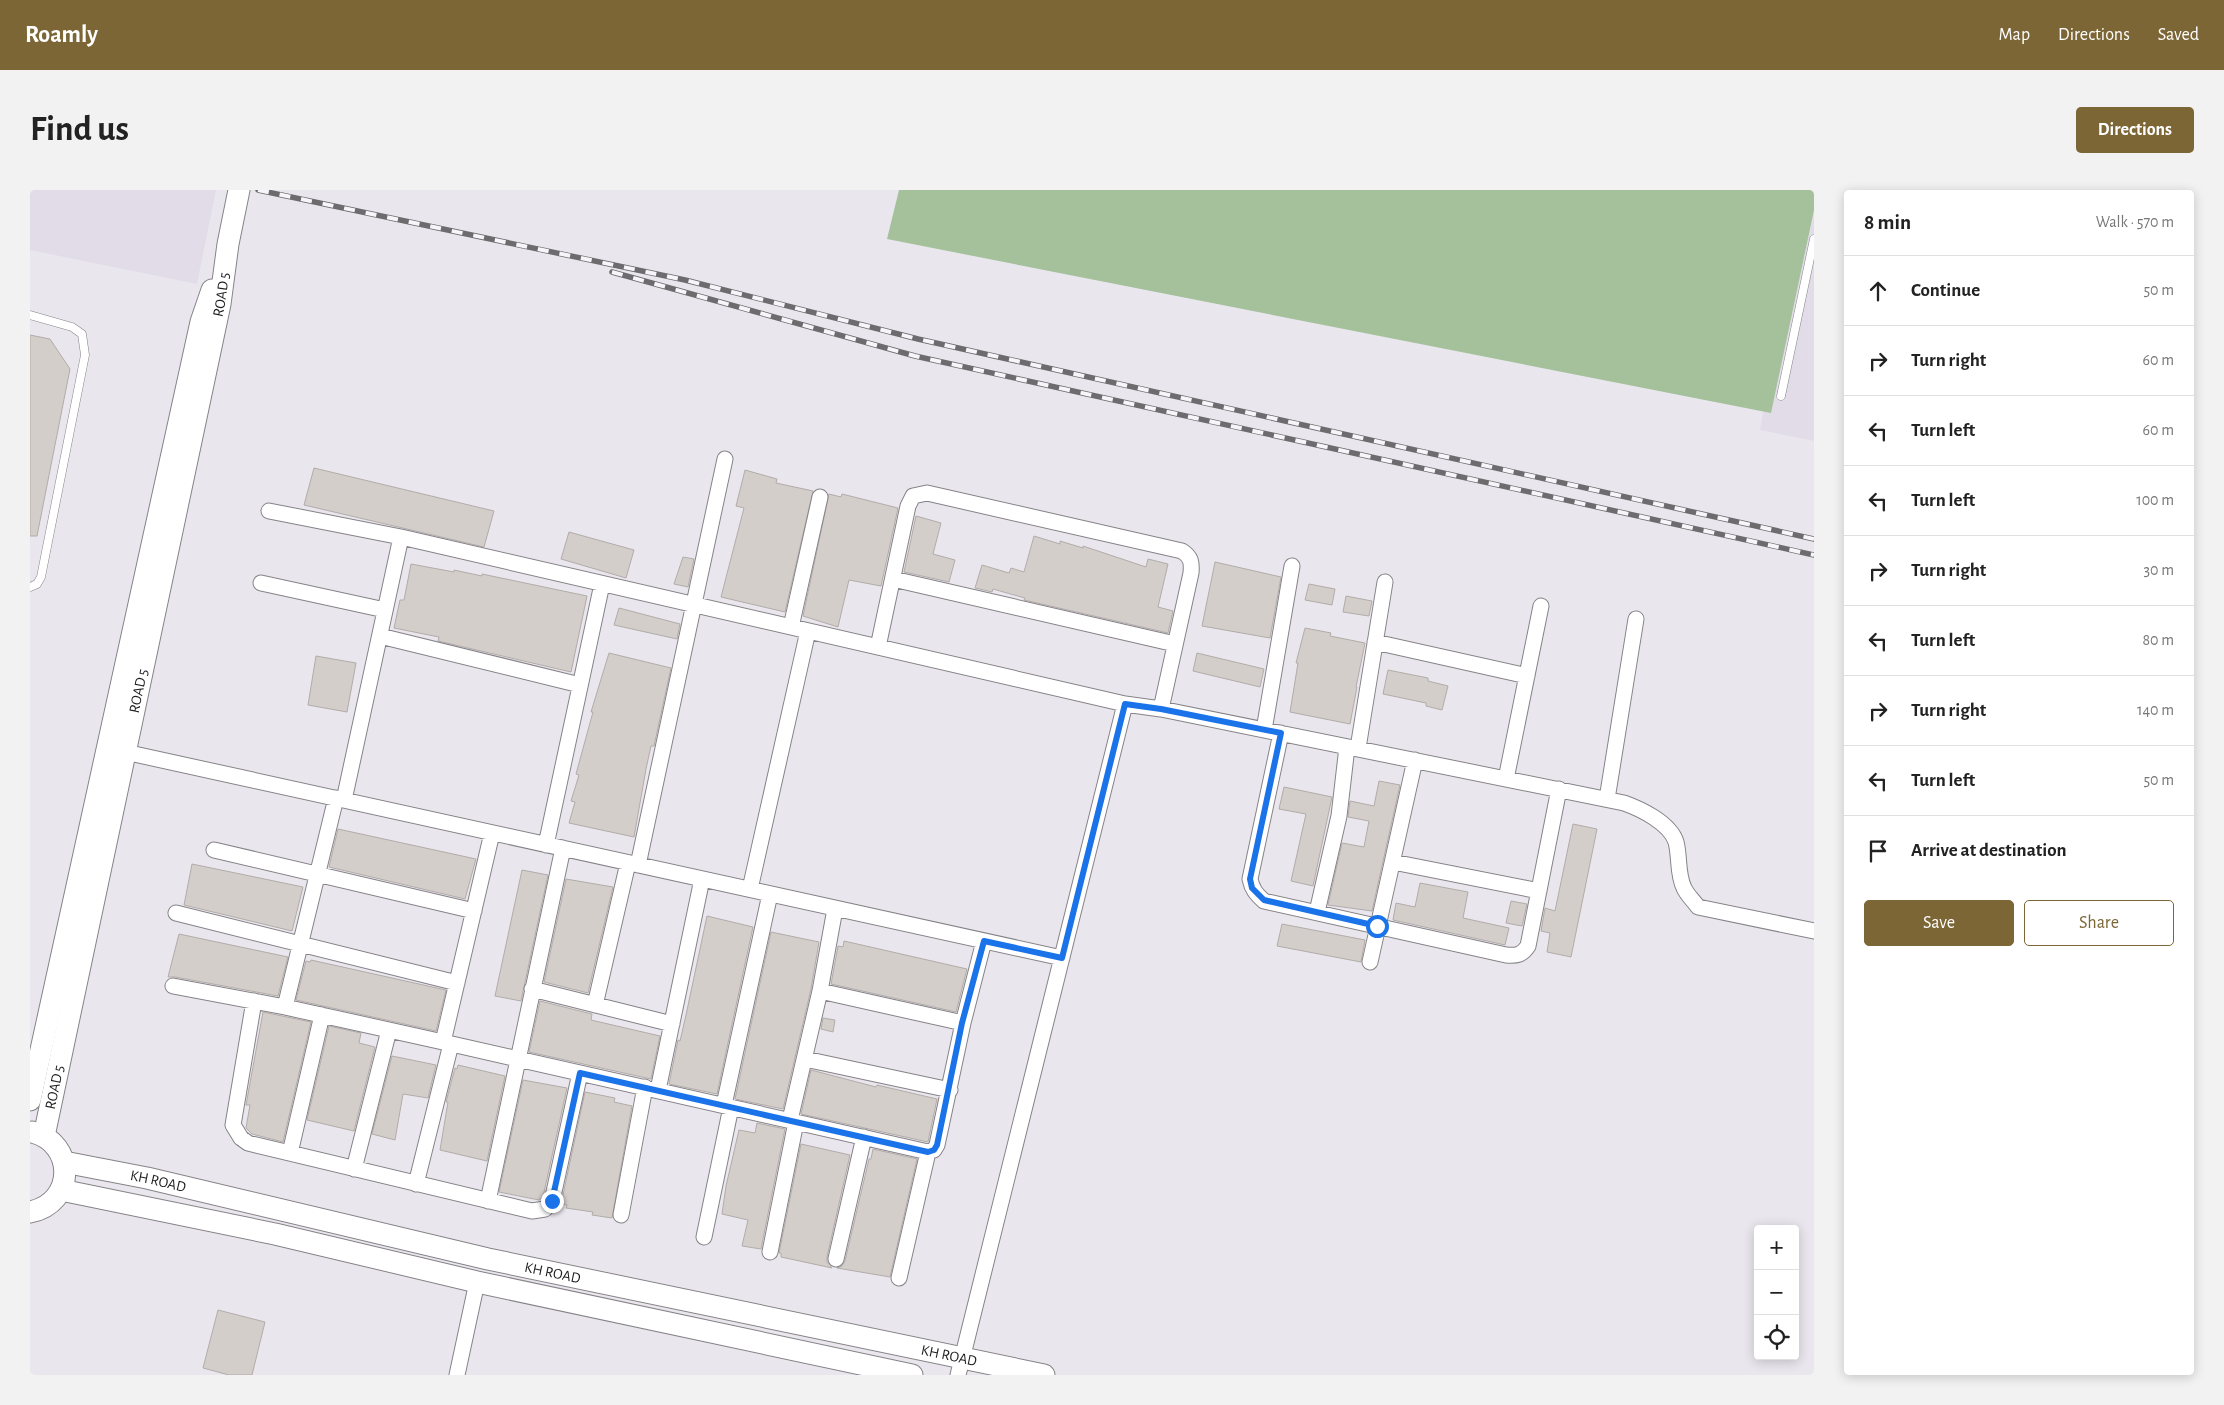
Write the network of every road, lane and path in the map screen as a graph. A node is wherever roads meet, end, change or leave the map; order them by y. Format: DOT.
graph roads {
  1 [pos="239,190"];
  2 [pos="1814,239"];
  3 [pos="30,315"];
  4 [pos="1781,396"];
  5 [pos="726,459"];
  6 [pos="820,497"];
  7 [pos="269,511"];
  8 [pos="401,537"];
  9 [pos="1292,566"];
  10 [pos="893,580"];
  11 [pos="1385,582"];
  12 [pos="261,583"];
  13 [pos="602,584"];
  14 [pos="30,587"];
  15 [pos="694,605"];
  16 [pos="1541,606"];
  17 [pos="385,610"];
  18 [pos="1636,619"];
  19 [pos="791,627"];
  20 [pos="808,631"];
  21 [pos="380,636"];
  22 [pos="1375,642"];
  23 [pos="1175,644"];
  24 [pos="878,647"];
  25 [pos="1527,676"];
  26 [pos="580,685"];
  27 [pos="1125,704"];
  28 [pos="1161,709"];
  29 [pos="1264,730"];
  30 [pos="1281,733"];
  31 [pos="1352,748"];
  32 [pos="117,750"];
  33 [pos="1416,760"];
  34 [pos="1506,779"];
  35 [pos="1559,789"];
  36 [pos="340,799"];
  37 [pos="1607,799"];
  38 [pos="492,833"];
  39 [pos="546,845"];
  40 [pos="563,848"];
  41 [pos="214,850"];
  42 [pos="1393,862"];
  43 [pos="633,864"];
  44 [pos="318,874"];
  45 [pos="702,879"];
  46 [pos="750,890"];
  47 [pos="1539,891"];
  48 [pos="770,894"];
  49 [pos="835,909"];
  50 [pos="474,911"];
  51 [pos="1317,912"];
  52 [pos="176,913"];
  53 [pos="1377,926"];
  54 [pos="1814,931"];
  55 [pos="984,941"];
  56 [pos="301,944"];
  57 [pos="1062,958"];
  58 [pos="1370,962"];
  59 [pos="457,983"];
  60 [pos="172,986"];
  61 [pos="532,990"];
  62 [pos="820,991"];
  63 [pos="254,1001"];
  64 [pos="595,1005"];
  65 [pos="285,1007"];
  66 [pos="322,1015"];
  67 [pos="962,1023"];
  68 [pos="672,1024"];
  69 [pos="389,1030"];
  70 [pos="447,1043"];
  71 [pos="517,1058"];
  72 [pos="804,1058"];
  73 [pos="580,1073"];
  74 [pos="652,1089"];
  75 [pos="950,1090"];
  76 [pos="30,1100"];
  77 [pos="728,1106"];
  78 [pos="793,1121"];
  79 [pos="37,1134"];
  80 [pos="864,1137"];
  81 [pos="928,1152"];
  82 [pos="290,1153"];
  83 [pos="64,1162"];
  84 [pos="354,1169"];
  85 [pos="416,1184"];
  86 [pos="61,1190"];
  87 [pos="488,1201"];
  88 [pos="31,1215"];
  89 [pos="621,1215"];
  90 [pos="704,1237"];
  91 [pos="770,1252"];
  92 [pos="836,1258"];
  93 [pos="899,1278"];
  94 [pos="477,1282"];
  95 [pos="960,1366"];
  96 [pos="457,1375"];
  97 [pos="912,1375"];
  98 [pos="1044,1375"];
  1 -- 32 [label="main road, ROAD 5"];
  2 -- 4 [label="lane"];
  3 -- 14 [label="lane"];
  5 -- 15 [label="street"];
  6 -- 19 [label="street"];
  7 -- 8 [label="street"];
  8 -- 13 [label="street"];
  8 -- 17 [label="street"];
  9 -- 29 [label="street"];
  10 -- 23 [label="street"];
  10 -- 23 [label="street"];
  10 -- 24 [label="street"];
  11 -- 22 [label="street"];
  12 -- 17 [label="street"];
  13 -- 15 [label="street"];
  13 -- 26 [label="street"];
  15 -- 19 [label="street"];
  15 -- 43 [label="street"];
  16 -- 25 [label="street"];
  17 -- 21 [label="street"];
  18 -- 37 [label="street"];
  19 -- 20 [label="street"];
  20 -- 24 [label="street"];
  20 -- 46 [label="street"];
  21 -- 26 [label="street"];
  21 -- 36 [label="street"];
  22 -- 25 [label="street"];
  22 -- 31 [label="street"];
  23 -- 28 [label="street"];
  24 -- 27 [label="street"];
  25 -- 34 [label="street"];
  26 -- 39 [label="street"];
  27 -- 28 [label="street"];
  27 -- 57 [label="street"];
  28 -- 29 [label="street"];
  29 -- 30 [label="street"];
  30 -- 31 [label="street"];
  30 -- 51 [label="street"];
  31 -- 33 [label="street"];
  31 -- 51 [label="street"];
  32 -- 36 [label="street"];
  32 -- 76 [label="main road, ROAD 5"];
  32 -- 79 [label="main road, ROAD 5"];
  33 -- 34 [label="street"];
  33 -- 42 [label="street"];
  34 -- 35 [label="street"];
  35 -- 37 [label="street"];
  35 -- 47 [label="street"];
  36 -- 38 [label="street"];
  36 -- 44 [label="street"];
  37 -- 54 [label="street"];
  38 -- 39 [label="street"];
  38 -- 50 [label="street"];
  39 -- 40 [label="street"];
  40 -- 43 [label="street"];
  40 -- 61 [label="street"];
  41 -- 44 [label="street"];
  42 -- 47 [label="street"];
  42 -- 53 [label="street"];
  43 -- 45 [label="street"];
  43 -- 64 [label="street"];
  44 -- 50 [label="street"];
  44 -- 56 [label="street"];
  45 -- 46 [label="street"];
  45 -- 68 [label="street"];
  46 -- 48 [label="street"];
  47 -- 53 [label="street"];
  48 -- 49 [label="street"];
  48 -- 77 [label="street"];
  49 -- 55 [label="street"];
  49 -- 62 [label="street"];
  50 -- 59 [label="street"];
  51 -- 53 [label="street"];
  52 -- 56 [label="street"];
  53 -- 58 [label="street"];
  55 -- 57 [label="street"];
  55 -- 67 [label="street"];
  56 -- 59 [label="street"];
  56 -- 65 [label="street"];
  57 -- 95 [label="street"];
  59 -- 70 [label="street"];
  60 -- 63 [label="street"];
  61 -- 64 [label="street"];
  61 -- 71 [label="street"];
  62 -- 67 [label="street"];
  62 -- 72 [label="street"];
  63 -- 65 [label="street"];
  63 -- 82 [label="street"];
  64 -- 68 [label="street"];
  65 -- 66 [label="street"];
  66 -- 69 [label="street"];
  66 -- 82 [label="street"];
  67 -- 75 [label="street"];
  68 -- 74 [label="street"];
  69 -- 70 [label="street"];
  69 -- 84 [label="street"];
  70 -- 71 [label="street"];
  70 -- 85 [label="street"];
  71 -- 73 [label="street"];
  71 -- 87 [label="street"];
  72 -- 75 [label="street"];
  72 -- 78 [label="street"];
  73 -- 74 [label="street"];
  73 -- 87 [label="street"];
  74 -- 77 [label="street"];
  74 -- 89 [label="street"];
  75 -- 81 [label="street"];
  77 -- 78 [label="street"];
  77 -- 90 [label="street"];
  78 -- 80 [label="street"];
  78 -- 91 [label="street"];
  79 -- 83 [label="main road"];
  80 -- 81 [label="street"];
  80 -- 92 [label="street"];
  81 -- 93 [label="street"];
  82 -- 84 [label="street"];
  83 -- 86 [label="main road"];
  83 -- 95 [label="main road, KH ROAD"];
  84 -- 85 [label="street"];
  85 -- 87 [label="street"];
  86 -- 88 [label="main road"];
  86 -- 94 [label="main road, KH ROAD"];
  94 -- 96 [label="street"];
  94 -- 97 [label="main road, KH ROAD"];
  95 -- 98 [label="main road, KH ROAD"];
}
